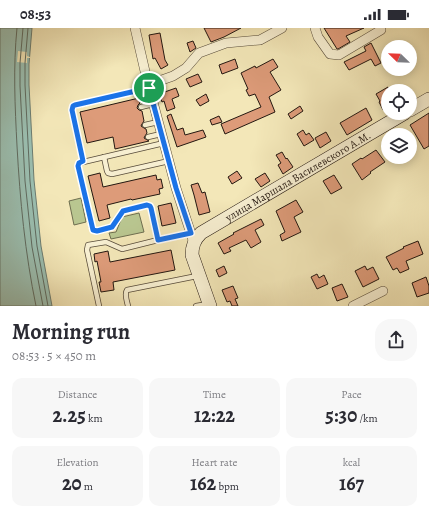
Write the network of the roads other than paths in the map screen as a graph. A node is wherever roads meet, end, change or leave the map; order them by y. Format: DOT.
graph roads {
  1 [pos="135,28"];
  2 [pos="282,28"];
  3 [pos="315,28"];
  4 [pos="381,30"];
  5 [pos="148,84"];
  6 [pos="429,99"];
  7 [pos="153,104"];
  8 [pos="417,106"];
  9 [pos="141,107"];
  10 [pos="393,120"];
  11 [pos="158,122"];
  12 [pos="145,125"];
  13 [pos="148,137"];
  14 [pos="163,138"];
  15 [pos="104,157"];
  16 [pos="83,161"];
  17 [pos="169,161"];
  18 [pos="192,238"];
  19 [pos="158,240"];
  20 [pos="199,276"];
  21 [pos="383,291"];
  22 [pos="98,306"];
  23 [pos="128,306"];
  24 [pos="203,306"];
  25 [pos="353,306"];
  1 -- 5 [label="street"];
  2 -- 5 [label="street"];
  3 -- 4 [label="street"];
  5 -- 7 [label="street"];
  5 -- 16 [label="lane"];
  6 -- 8 [label="street"];
  7 -- 9 [label="lane"];
  7 -- 11 [label="street"];
  10 -- 18 [label="street, улица Маршала Василевского А.М."];
  11 -- 12 [label="lane"];
  11 -- 14 [label="street"];
  13 -- 14 [label="lane"];
  14 -- 15 [label="lane"];
  14 -- 17 [label="street"];
  15 -- 16 [label="lane"];
  15 -- 17 [label="lane"];
  16 -- 19 [label="lane"];
  17 -- 18 [label="street"];
  18 -- 19 [label="lane"];
  18 -- 20 [label="street"];
  19 -- 22 [label="lane"];
  20 -- 23 [label="lane"];
  20 -- 24 [label="street"];
  21 -- 25 [label="street"];
}
